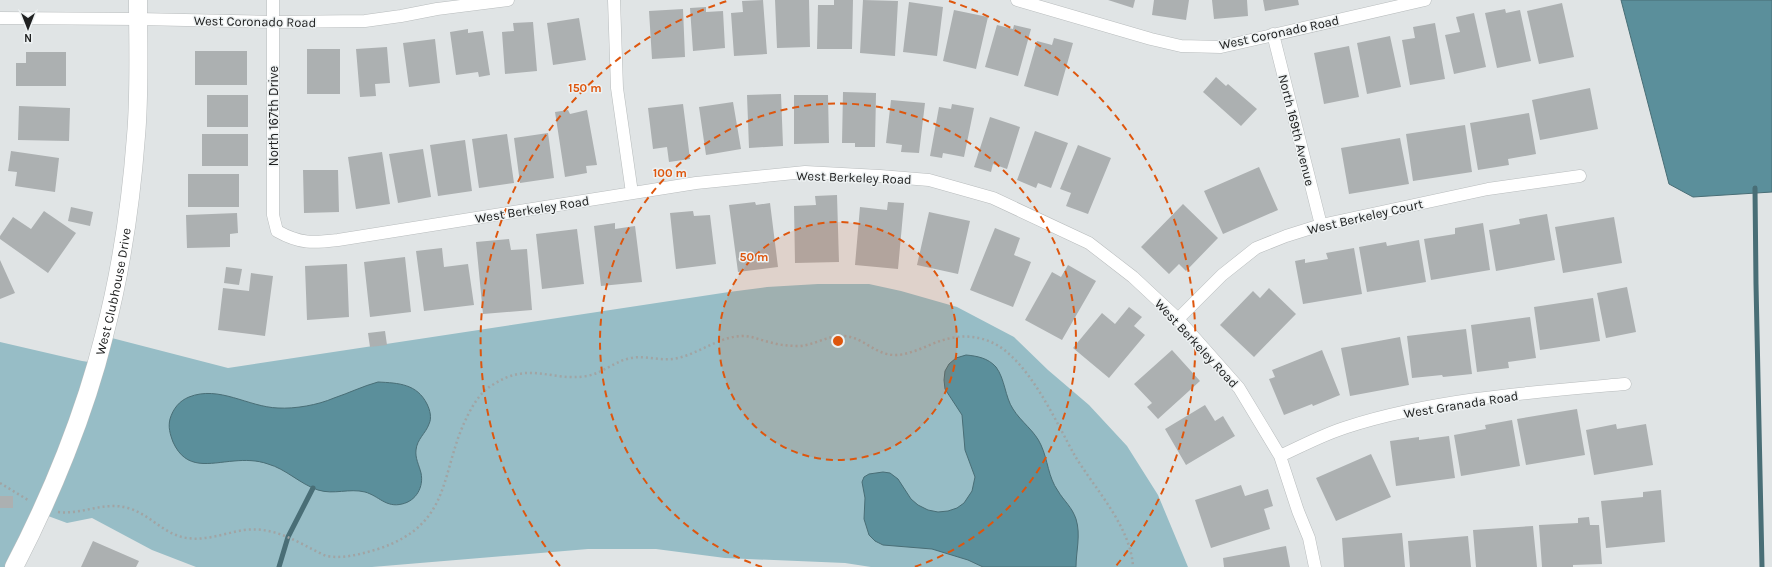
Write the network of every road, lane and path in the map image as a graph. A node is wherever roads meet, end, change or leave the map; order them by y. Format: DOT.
graph roads {
  1 [pos="138,0"];
  2 [pos="273,0"];
  3 [pos="508,0"];
  4 [pos="614,0"];
  5 [pos="1017,0"];
  6 [pos="1426,0"];
  7 [pos="0,18"];
  8 [pos="138,18"];
  9 [pos="273,22"];
  10 [pos="1273,34"];
  11 [pos="1580,176"];
  12 [pos="632,193"];
  13 [pos="1321,225"];
  14 [pos="277,231"];
  15 [pos="1178,319"];
  16 [pos="1625,384"];
  17 [pos="1280,456"];
  18 [pos="0,482"];
  19 [pos="30,501"];
  20 [pos="56,511"];
  21 [pos="14,567"];
  22 [pos="1133,567"];
  23 [pos="1315,567"];
  1 -- 8 [label="street, West Clubhouse Drive"];
  2 -- 9 [label="street, North 167th Drive"];
  3 -- 9 [label="street, West Coronado Road"];
  4 -- 12 [label="street"];
  5 -- 10 [label="street, West Coronado Road"];
  6 -- 10 [label="street, West Coronado Road"];
  7 -- 8 [label="street, West Coronado Road"];
  8 -- 9 [label="street, West Coronado Road"];
  8 -- 21 [label="street, West Clubhouse Drive"];
  9 -- 14 [label="street, North 167th Drive"];
  10 -- 13 [label="street, North 169th Avenue"];
  11 -- 13 [label="street, West Berkeley Court"];
  12 -- 14 [label="street, West Berkeley Road"];
  12 -- 15 [label="street, West Berkeley Road"];
  13 -- 15 [label="street, West Berkeley Court"];
  15 -- 17 [label="street, West Berkeley Road"];
  16 -- 17 [label="street, West Granada Road"];
  17 -- 23 [label="street"];
  18 -- 19 [label="path"];
  20 -- 22 [label="path"];
}
